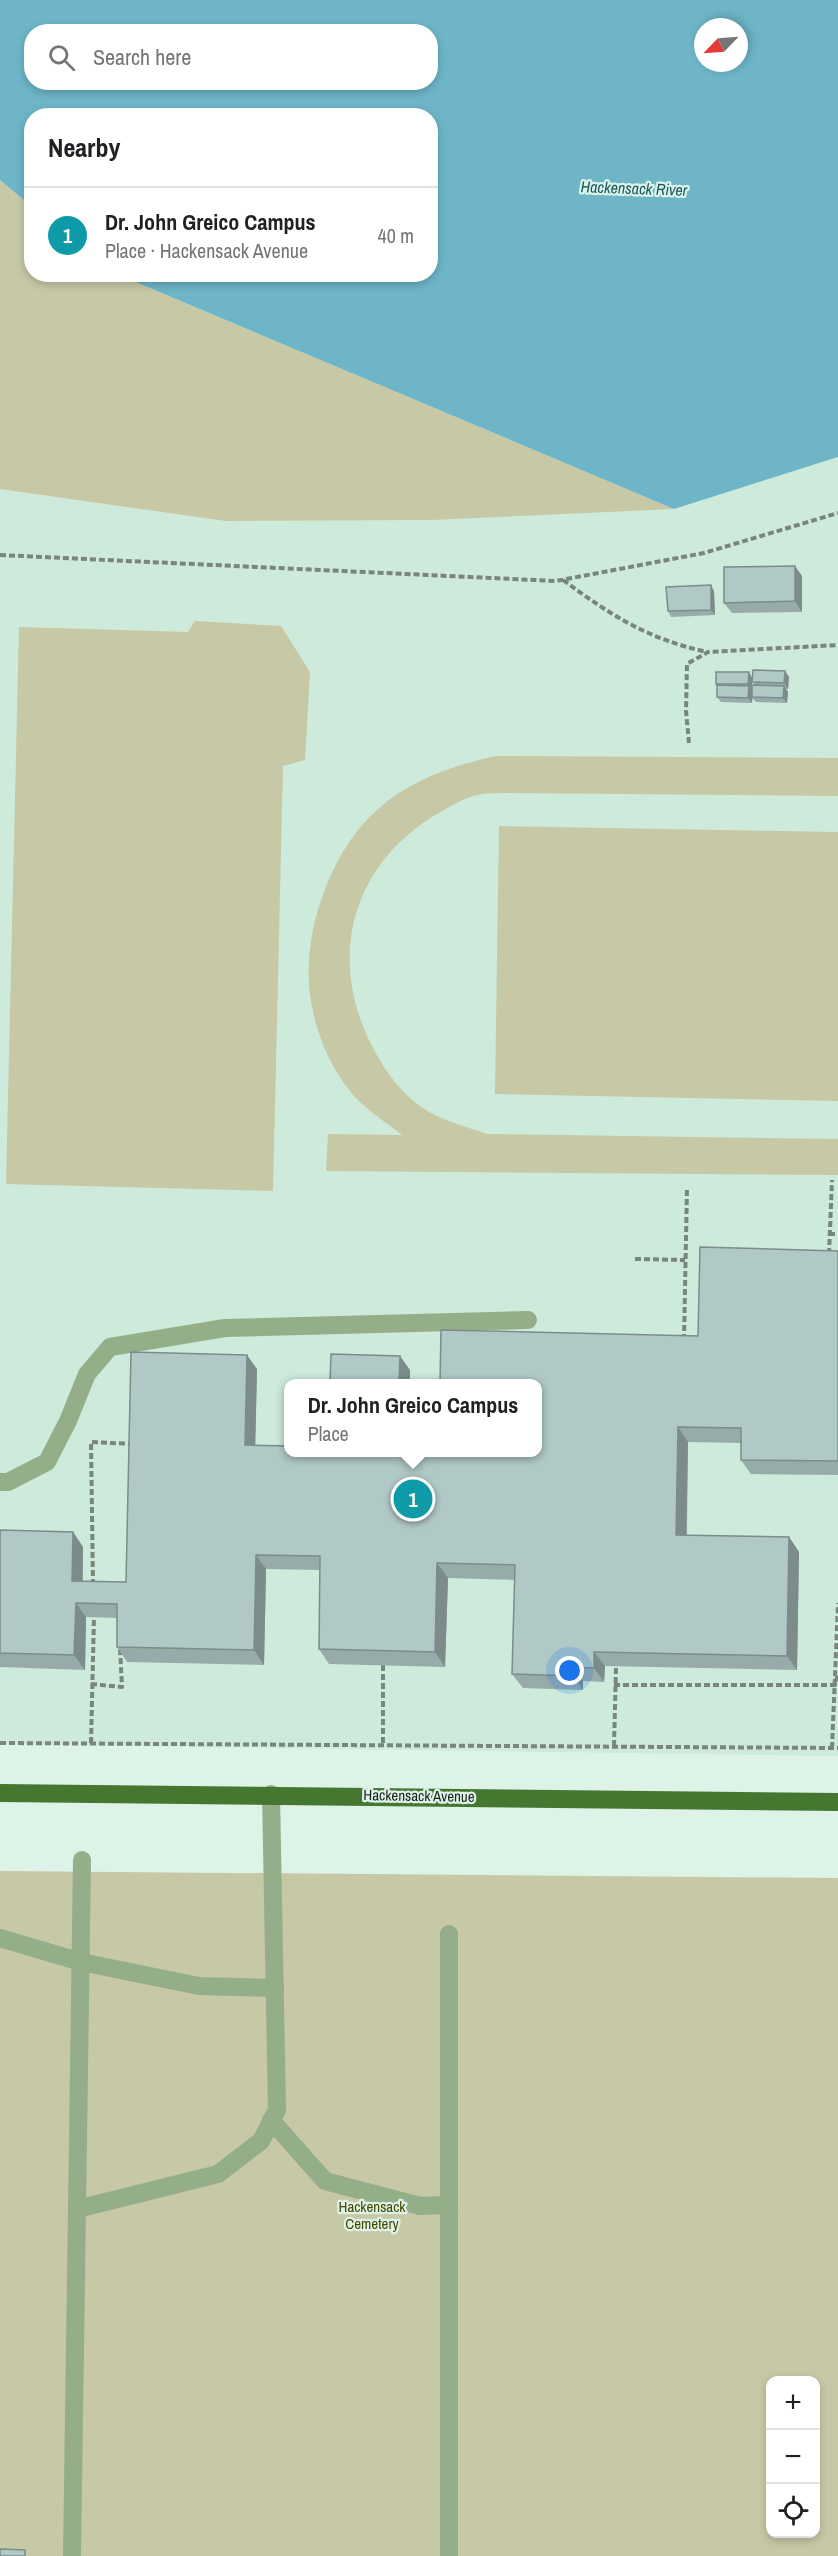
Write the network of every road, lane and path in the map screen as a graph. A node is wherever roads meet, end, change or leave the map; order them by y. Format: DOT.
graph roads {
  1 [pos="838,513"];
  2 [pos="0,555"];
  3 [pos="562,580"];
  4 [pos="838,645"];
  5 [pos="708,652"];
  6 [pos="689,743"];
  7 [pos="832,1180"];
  8 [pos="687,1188"];
  9 [pos="829,1234"];
  10 [pos="838,1234"];
  11 [pos="635,1259"];
  12 [pos="685,1260"];
  13 [pos="828,1265"];
  14 [pos="528,1320"];
  15 [pos="684,1350"];
  16 [pos="139,1445"];
  17 [pos="0,1482"];
  18 [pos="93,1596"];
  19 [pos="838,1603"];
  20 [pos="94,1617"];
  21 [pos="120,1641"];
  22 [pos="382,1665"];
  23 [pos="616,1667"];
  24 [pos="838,1674"];
  25 [pos="91,1684"];
  26 [pos="835,1684"];
  27 [pos="614,1685"];
  28 [pos="0,1743"];
  29 [pos="91,1743"];
  30 [pos="383,1745"];
  31 [pos="614,1746"];
  32 [pos="832,1748"];
  33 [pos="838,1748"];
  34 [pos="0,1793"];
  35 [pos="271,1794"];
  36 [pos="838,1802"];
  37 [pos="82,1860"];
  38 [pos="449,1934"];
  39 [pos="0,1938"];
  40 [pos="81,1962"];
  41 [pos="275,1988"];
  42 [pos="271,2120"];
  43 [pos="449,2205"];
  44 [pos="77,2209"];
  45 [pos="72,2556"];
  46 [pos="449,2556"];
  1 -- 3 [label="path"];
  2 -- 3 [label="path"];
  3 -- 5 [label="path"];
  4 -- 5 [label="path"];
  5 -- 6 [label="path"];
  7 -- 9 [label="path"];
  8 -- 12 [label="path"];
  9 -- 10 [label="path"];
  9 -- 13 [label="path"];
  11 -- 12 [label="path"];
  12 -- 15 [label="path"];
  14 -- 17 [label="lane"];
  16 -- 18 [label="path"];
  19 -- 26 [label="path"];
  20 -- 25 [label="path"];
  21 -- 25 [label="path"];
  22 -- 30 [label="path"];
  23 -- 27 [label="path"];
  24 -- 26 [label="path"];
  25 -- 29 [label="path"];
  26 -- 27 [label="path"];
  26 -- 32 [label="path"];
  27 -- 31 [label="path"];
  28 -- 29 [label="path"];
  29 -- 30 [label="path"];
  30 -- 31 [label="path"];
  31 -- 32 [label="path"];
  32 -- 33 [label="path"];
  34 -- 35 [label="main road, Hackensack Avenue"];
  35 -- 36 [label="main road, Hackensack Avenue"];
  35 -- 41 [label="lane"];
  37 -- 40 [label="lane"];
  38 -- 43 [label="lane"];
  39 -- 40 [label="lane"];
  40 -- 41 [label="lane"];
  40 -- 44 [label="lane"];
  41 -- 42 [label="lane"];
  42 -- 43 [label="lane"];
  42 -- 44 [label="lane"];
  43 -- 46 [label="lane"];
  44 -- 45 [label="lane"];
}
